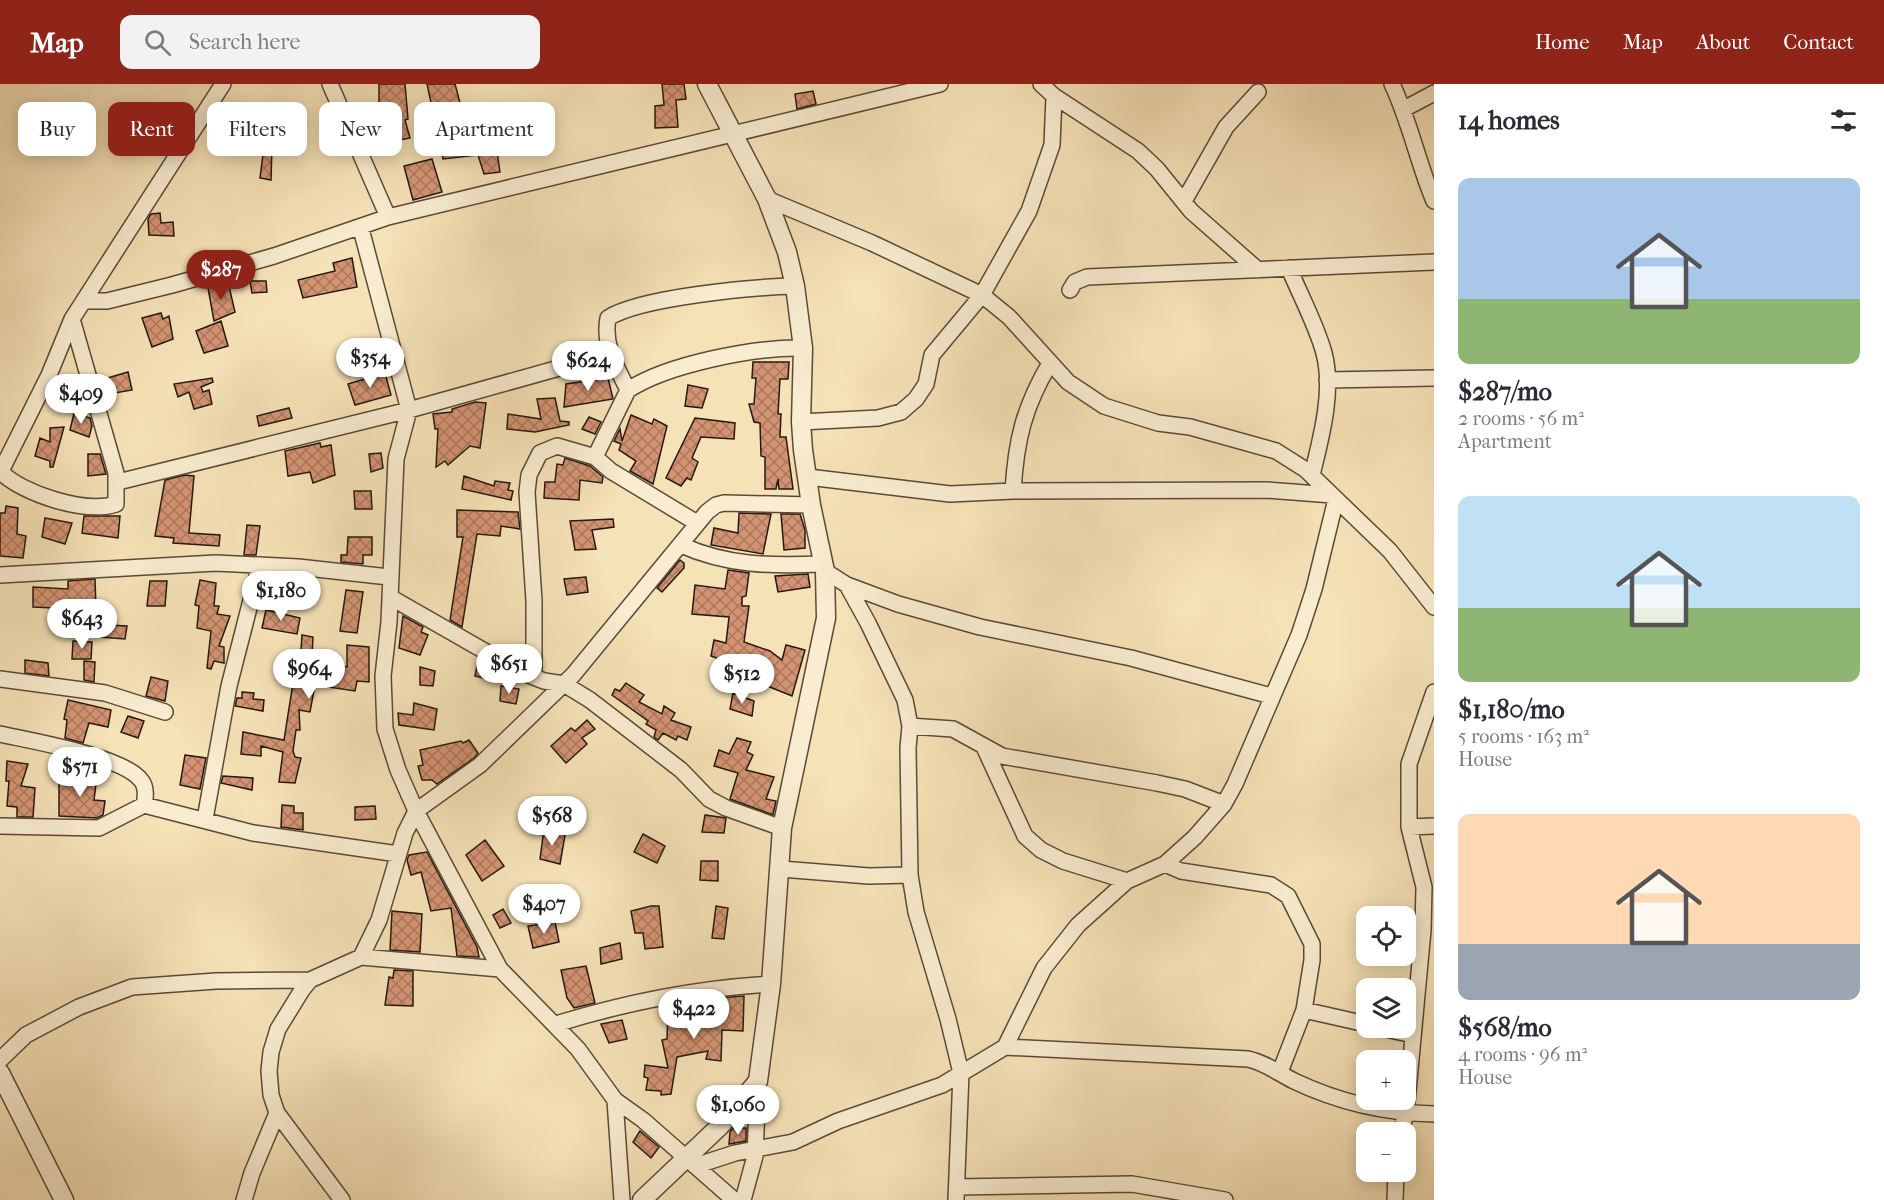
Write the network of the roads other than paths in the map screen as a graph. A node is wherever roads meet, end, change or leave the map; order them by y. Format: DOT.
graph roads {
  1 [pos="223,84"];
  2 [pos="330,84"];
  3 [pos="707,84"];
  4 [pos="940,84"];
  5 [pos="1041,84"];
  6 [pos="1392,84"];
  7 [pos="1258,92"];
  8 [pos="1434,93"];
  9 [pos="1054,96"];
  10 [pos="1404,109"];
  11 [pos="732,132"];
  12 [pos="767,199"];
  13 [pos="1184,201"];
  14 [pos="1434,201"];
  15 [pos="388,218"];
  16 [pos="361,229"];
  17 [pos="1434,262"];
  18 [pos="1289,267"];
  19 [pos="1258,270"];
  20 [pos="795,286"];
  21 [pos="1070,290"];
  22 [pos="982,295"];
  23 [pos="84,301"];
  24 [pos="72,319"];
  25 [pos="803,348"];
  26 [pos="609,354"];
  27 [pos="1050,363"];
  28 [pos="1434,378"];
  29 [pos="1327,380"];
  30 [pos="628,390"];
  31 [pos="409,410"];
  32 [pos="801,422"];
  33 [pos="595,457"];
  34 [pos="0,472"];
  35 [pos="1312,475"];
  36 [pos="808,477"];
  37 [pos="118,482"];
  38 [pos="1013,491"];
  39 [pos="1334,497"];
  40 [pos="811,505"];
  41 [pos="697,523"];
  42 [pos="681,545"];
  43 [pos="260,565"];
  44 [pos="823,568"];
  45 [pos="0,575"];
  46 [pos="389,578"];
  47 [pos="847,585"];
  48 [pos="390,597"];
  49 [pos="1434,607"];
  50 [pos="534,677"];
  51 [pos="0,680"];
  52 [pos="564,684"];
  53 [pos="1434,692"];
  54 [pos="1271,696"];
  55 [pos="165,712"];
  56 [pos="910,726"];
  57 [pos="0,734"];
  58 [pos="984,747"];
  59 [pos="1224,804"];
  60 [pos="144,805"];
  61 [pos="416,811"];
  62 [pos="205,819"];
  63 [pos="0,825"];
  64 [pos="1434,826"];
  65 [pos="1409,827"];
  66 [pos="782,828"];
  67 [pos="398,854"];
  68 [pos="1165,864"];
  69 [pos="781,869"];
  70 [pos="910,875"];
  71 [pos="1127,880"];
  72 [pos="361,957"];
  73 [pos="1427,962"];
  74 [pos="500,969"];
  75 [pos="310,980"];
  76 [pos="771,984"];
  77 [pos="1304,1010"];
  78 [pos="1416,1019"];
  79 [pos="1356,1022"];
  80 [pos="556,1024"];
  81 [pos="1413,1038"];
  82 [pos="1005,1047"];
  83 [pos="0,1060"];
  84 [pos="1280,1072"];
  85 [pos="0,1073"];
  86 [pos="961,1073"];
  87 [pos="758,1081"];
  88 [pos="615,1100"];
  89 [pos="278,1113"];
  90 [pos="1406,1113"];
  91 [pos="1434,1114"];
  92 [pos="1404,1122"];
  93 [pos="754,1148"];
  94 [pos="691,1162"];
  95 [pos="1396,1182"];
  96 [pos="956,1194"];
  97 [pos="64,1200"];
  98 [pos="244,1200"];
  99 [pos="342,1200"];
  100 [pos="622,1200"];
  101 [pos="642,1200"];
  102 [pos="734,1200"];
  103 [pos="743,1200"];
  104 [pos="1225,1200"];
  105 [pos="1395,1200"];
  1 -- 23 [label="street"];
  2 -- 15 [label="street"];
  3 -- 11 [label="street"];
  4 -- 11 [label="street"];
  5 -- 9 [label="street"];
  6 -- 10 [label="street"];
  7 -- 13 [label="street"];
  8 -- 10 [label="street"];
  9 -- 13 [label="street"];
  9 -- 22 [label="street"];
  10 -- 14 [label="street"];
  11 -- 12 [label="street"];
  11 -- 15 [label="street"];
  12 -- 20 [label="street"];
  12 -- 22 [label="street"];
  13 -- 19 [label="street"];
  15 -- 16 [label="street"];
  16 -- 23 [label="street"];
  16 -- 31 [label="street"];
  17 -- 18 [label="street"];
  18 -- 19 [label="street"];
  18 -- 29 [label="street"];
  19 -- 21 [label="street"];
  20 -- 25 [label="street"];
  20 -- 26 [label="street"];
  22 -- 27 [label="street"];
  22 -- 32 [label="street"];
  23 -- 24 [label="street"];
  24 -- 34 [label="street"];
  24 -- 37 [label="street"];
  25 -- 30 [label="street"];
  25 -- 32 [label="street"];
  26 -- 30 [label="street"];
  26 -- 31 [label="street"];
  27 -- 35 [label="street"];
  27 -- 38 [label="street"];
  28 -- 29 [label="street"];
  29 -- 35 [label="street"];
  30 -- 33 [label="street"];
  31 -- 37 [label="street"];
  31 -- 46 [label="street"];
  32 -- 36 [label="street"];
  33 -- 41 [label="street"];
  33 -- 50 [label="street"];
  34 -- 37 [label="street"];
  35 -- 39 [label="street"];
  36 -- 38 [label="street"];
  36 -- 40 [label="street"];
  38 -- 39 [label="street"];
  39 -- 49 [label="street"];
  39 -- 54 [label="street"];
  40 -- 41 [label="street"];
  40 -- 44 [label="street"];
  41 -- 42 [label="street"];
  42 -- 44 [label="street"];
  42 -- 52 [label="street"];
  43 -- 45 [label="street"];
  43 -- 46 [label="street"];
  43 -- 62 [label="street"];
  44 -- 47 [label="street"];
  44 -- 66 [label="street"];
  46 -- 48 [label="street"];
  47 -- 54 [label="street"];
  47 -- 56 [label="street"];
  48 -- 50 [label="street"];
  48 -- 61 [label="street"];
  50 -- 52 [label="street"];
  51 -- 55 [label="street"];
  52 -- 61 [label="street"];
  52 -- 66 [label="street"];
  53 -- 65 [label="street"];
  54 -- 59 [label="street"];
  56 -- 58 [label="street"];
  56 -- 70 [label="street"];
  57 -- 60 [label="street"];
  58 -- 59 [label="street"];
  58 -- 71 [label="street"];
  59 -- 68 [label="street"];
  60 -- 62 [label="street"];
  60 -- 63 [label="street"];
  61 -- 67 [label="street"];
  61 -- 74 [label="street"];
  62 -- 67 [label="street"];
  64 -- 65 [label="street"];
  65 -- 73 [label="street"];
  66 -- 69 [label="street"];
  67 -- 72 [label="street"];
  68 -- 71 [label="street"];
  68 -- 77 [label="street"];
  69 -- 70 [label="street"];
  69 -- 76 [label="street"];
  70 -- 86 [label="street"];
  71 -- 82 [label="street"];
  72 -- 74 [label="street"];
  72 -- 75 [label="street"];
  73 -- 78 [label="street"];
  74 -- 80 [label="street"];
  75 -- 83 [label="street"];
  75 -- 89 [label="street"];
  76 -- 80 [label="street"];
  76 -- 87 [label="street"];
  77 -- 79 [label="street"];
  77 -- 84 [label="street"];
  80 -- 88 [label="street"];
  81 -- 90 [label="street"];
  82 -- 84 [label="street"];
  82 -- 86 [label="street"];
  84 -- 90 [label="street"];
  85 -- 97 [label="street"];
  86 -- 93 [label="street"];
  86 -- 96 [label="street"];
  87 -- 93 [label="street"];
  87 -- 94 [label="street"];
  88 -- 94 [label="street"];
  88 -- 100 [label="street"];
  89 -- 98 [label="street"];
  89 -- 99 [label="street"];
  90 -- 91 [label="street"];
  90 -- 92 [label="street"];
  93 -- 94 [label="street"];
  93 -- 103 [label="street"];
  94 -- 101 [label="street"];
  94 -- 102 [label="street"];
  95 -- 105 [label="street"];
  96 -- 104 [label="street"];
}
